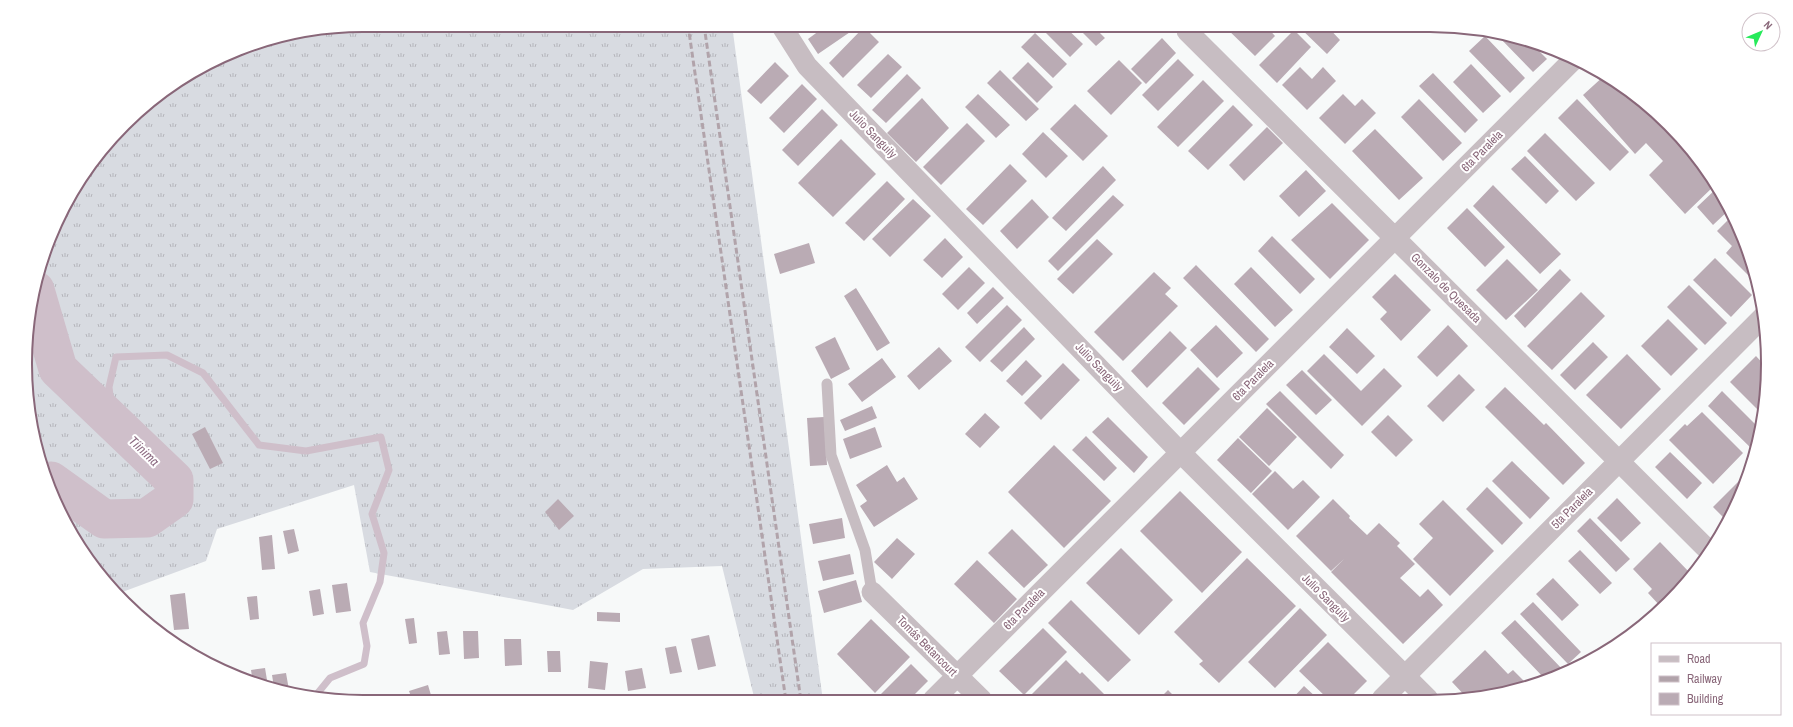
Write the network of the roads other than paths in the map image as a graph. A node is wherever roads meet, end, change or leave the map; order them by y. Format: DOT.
graph roads {
  1 [pos="785,32"];
  2 [pos="1188,32"];
  3 [pos="1570,63"];
  4 [pos="1395,238"];
  5 [pos="1758,321"];
  6 [pos="827,384"];
  7 [pos="1181,452"];
  8 [pos="1619,461"];
  9 [pos="1705,547"];
  10 [pos="872,592"];
  11 [pos="957,676"];
  12 [pos="1405,676"];
  13 [pos="938,695"];
  14 [pos="977,695"];
  15 [pos="1386,695"];
  16 [pos="1424,695"];
  1 -- 7 [label="street, Julio Sanguily"];
  2 -- 4 [label="street, Gonzalo de Quesada"];
  3 -- 4 [label="street, 6ta Paralela"];
  4 -- 7 [label="street, 6ta Paralela"];
  4 -- 8 [label="street, Gonzalo de Quesada"];
  5 -- 8 [label="street, 5ta Paralela"];
  6 -- 10 [label="lane"];
  7 -- 11 [label="street, 6ta Paralela"];
  7 -- 12 [label="street, Julio Sanguily"];
  8 -- 9 [label="street, Gonzalo de Quesada"];
  8 -- 12 [label="street, 5ta Paralela"];
  10 -- 11 [label="street, Tomás Betancourt"];
  11 -- 13 [label="street, 6ta Paralela"];
  11 -- 14 [label="street, Tomás Betancourt"];
  12 -- 15 [label="street, 5ta Paralela"];
  12 -- 16 [label="street, Julio Sanguily"];
}
